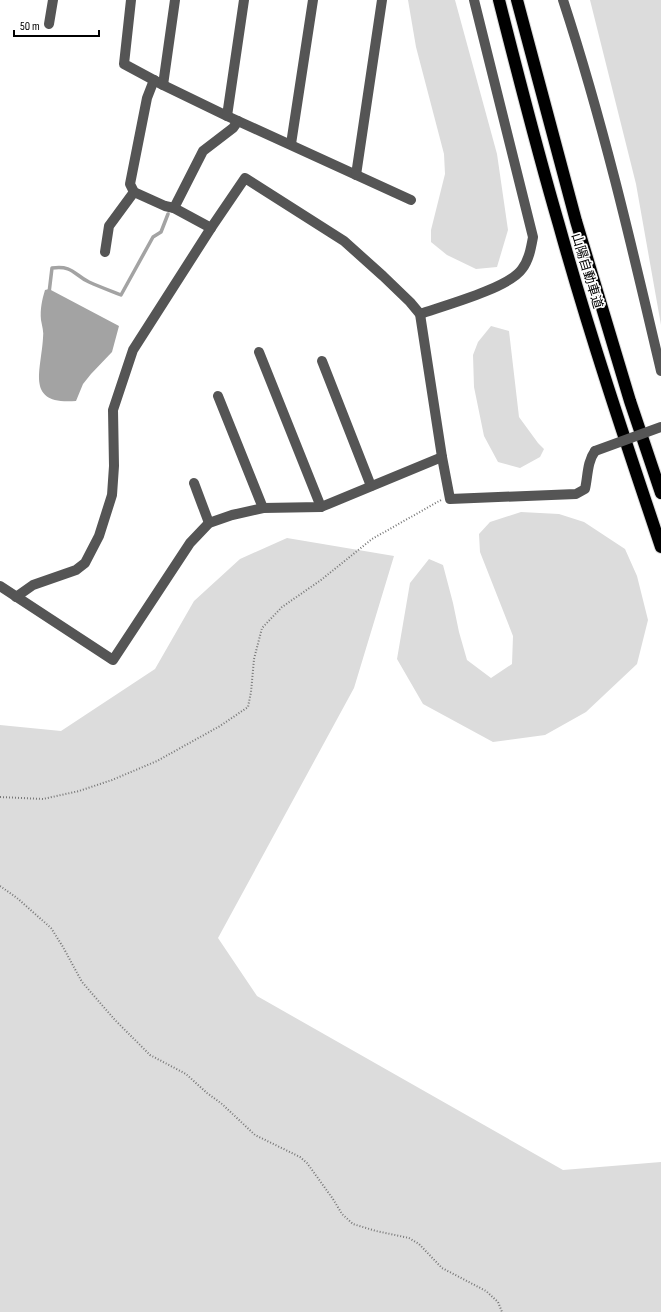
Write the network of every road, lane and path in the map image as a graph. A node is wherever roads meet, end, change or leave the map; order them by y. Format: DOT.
graph roads {
  1 [pos="53,0"];
  2 [pos="131,0"];
  3 [pos="175,0"];
  4 [pos="244,0"];
  5 [pos="313,0"];
  6 [pos="382,0"];
  7 [pos="474,0"];
  8 [pos="499,0"];
  9 [pos="517,0"];
  10 [pos="563,0"];
  11 [pos="49,24"];
  12 [pos="159,82"];
  13 [pos="227,116"];
  14 [pos="238,121"];
  15 [pos="291,144"];
  16 [pos="356,175"];
  17 [pos="134,192"];
  18 [pos="411,200"];
  19 [pos="174,208"];
  20 [pos="211,228"];
  21 [pos="105,252"];
  22 [pos="420,314"];
  23 [pos="259,352"];
  24 [pos="322,361"];
  25 [pos="661,371"];
  26 [pos="218,396"];
  27 [pos="661,427"];
  28 [pos="442,457"];
  29 [pos="194,483"];
  30 [pos="371,486"];
  31 [pos="661,493"];
  32 [pos="450,499"];
  33 [pos="321,507"];
  34 [pos="263,508"];
  35 [pos="209,523"];
  36 [pos="661,547"];
  37 [pos="0,586"];
  38 [pos="16,598"];
  39 [pos="0,797"];
  40 [pos="0,886"];
  41 [pos="502,1312"];
  1 -- 11 [label="street"];
  2 -- 12 [label="street"];
  3 -- 12 [label="street"];
  4 -- 13 [label="street"];
  5 -- 15 [label="street"];
  6 -- 16 [label="street"];
  7 -- 22 [label="street"];
  8 -- 36 [label="highway, 山陽自動車道"];
  9 -- 31 [label="highway, 山陽自動車道"];
  10 -- 25 [label="street"];
  12 -- 13 [label="street"];
  12 -- 17 [label="street"];
  13 -- 14 [label="street"];
  14 -- 15 [label="street"];
  14 -- 19 [label="street"];
  15 -- 16 [label="street"];
  16 -- 18 [label="street"];
  17 -- 19 [label="street"];
  17 -- 21 [label="street"];
  19 -- 20 [label="street"];
  20 -- 22 [label="street"];
  20 -- 38 [label="street"];
  22 -- 28 [label="street"];
  23 -- 33 [label="street"];
  24 -- 30 [label="street"];
  26 -- 34 [label="street"];
  27 -- 32 [label="street, bridge"];
  28 -- 30 [label="street"];
  28 -- 32 [label="street"];
  29 -- 35 [label="street"];
  30 -- 33 [label="street"];
  32 -- 39 [label="path"];
  33 -- 34 [label="street"];
  34 -- 35 [label="street"];
  35 -- 38 [label="street"];
  37 -- 38 [label="street"];
  40 -- 41 [label="path"];
}
